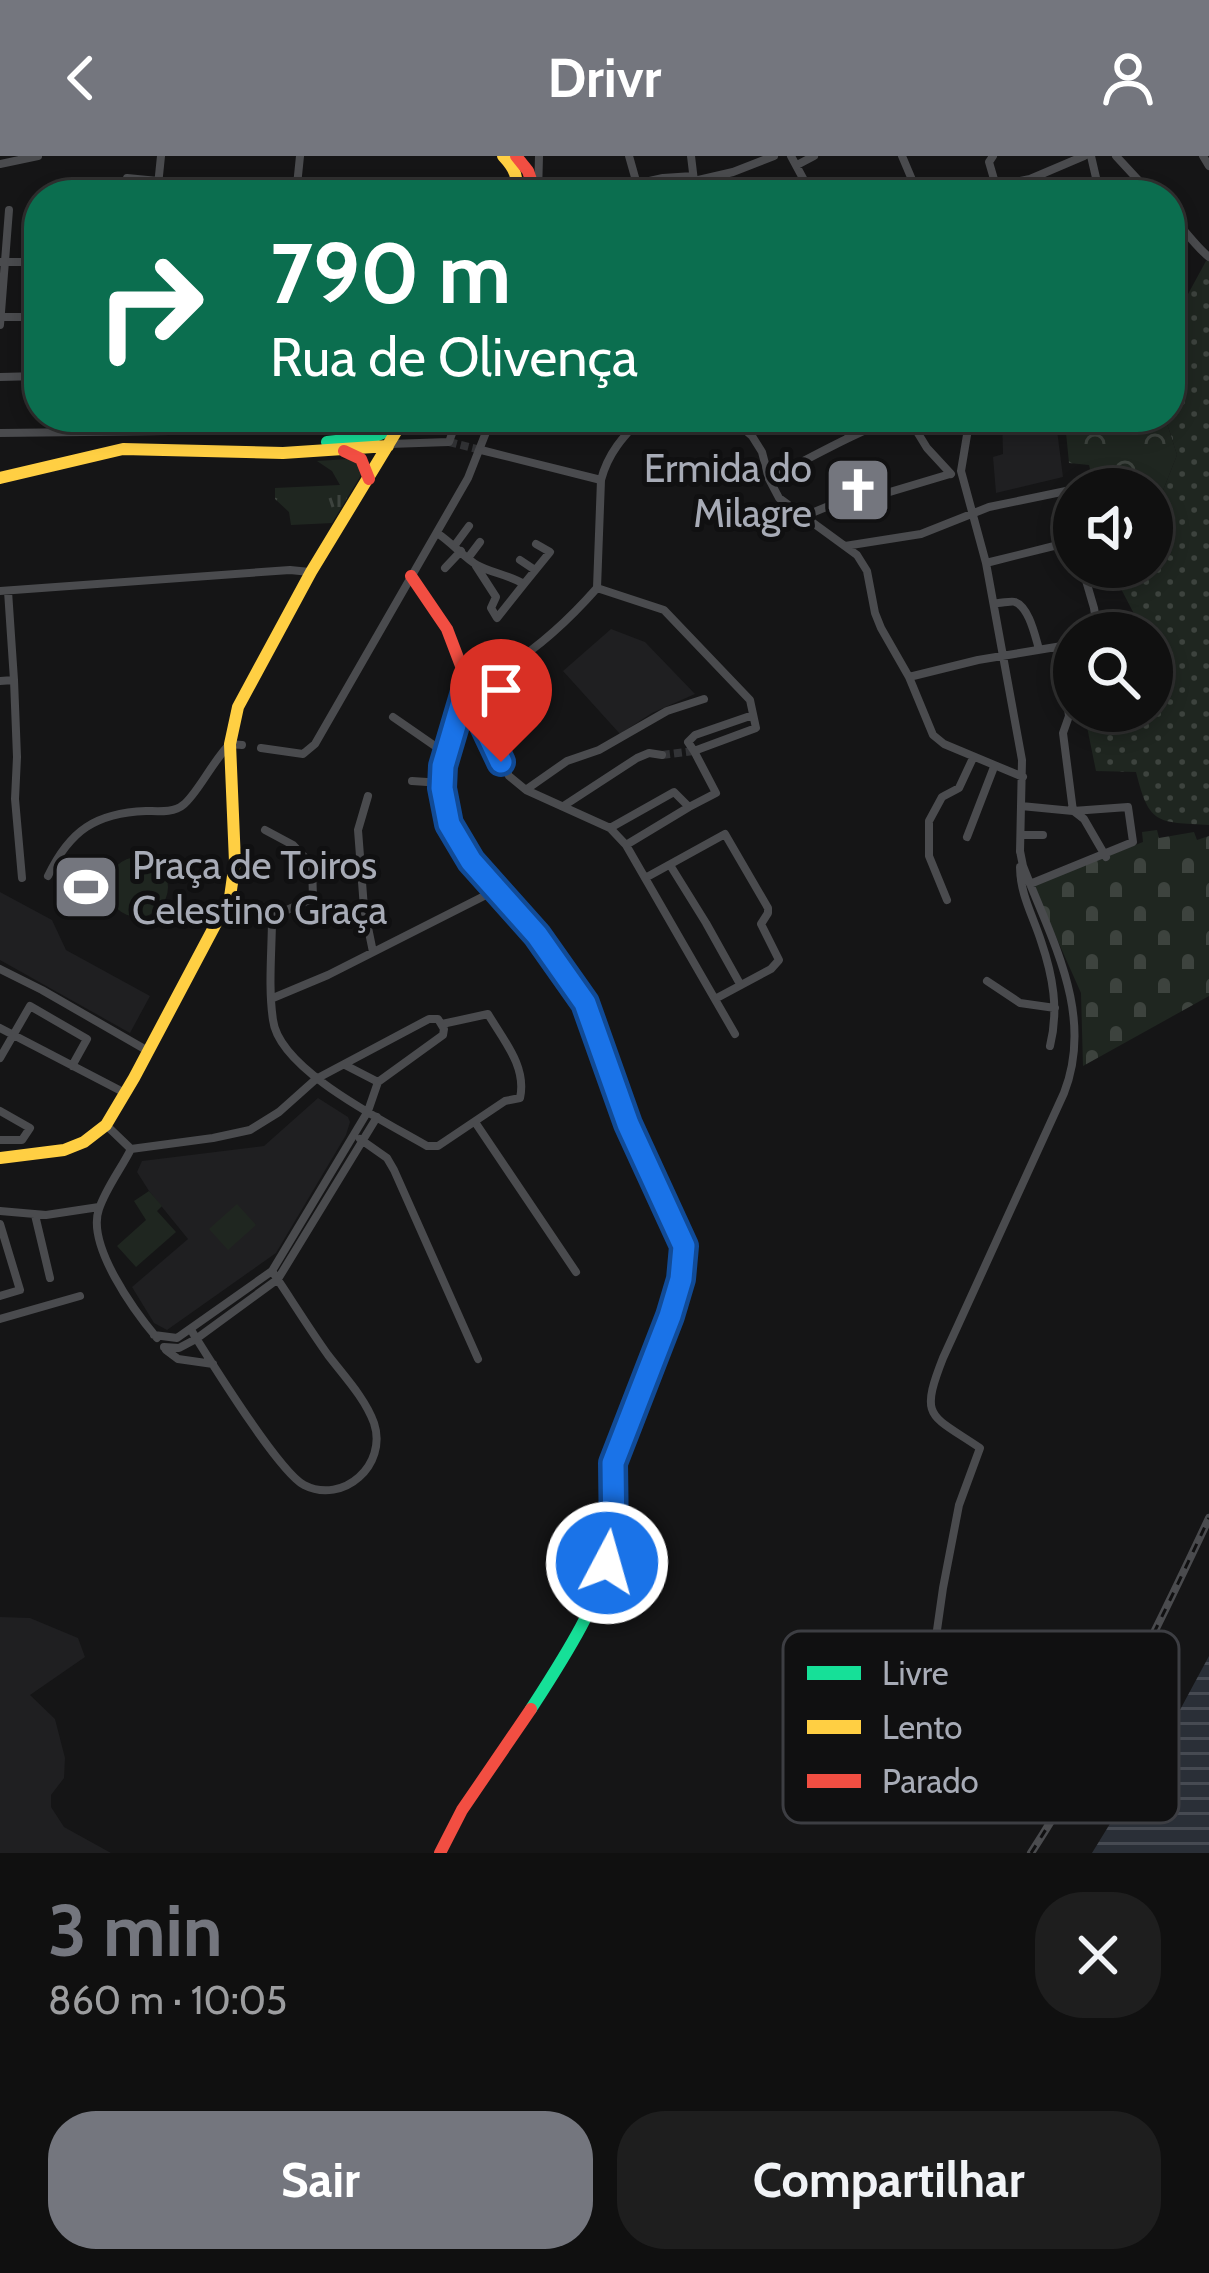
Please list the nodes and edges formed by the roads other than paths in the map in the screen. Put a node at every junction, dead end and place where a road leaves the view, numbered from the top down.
1 (38, 156) edge
2 (503, 156) edge
3 (691, 156) edge
4 (774, 156) edge
5 (814, 156) edge
6 (1087, 156) edge
7 (1116, 156) edge
8 (1203, 156) edge
9 (794, 160) edge
10 (0, 164) edge
11 (1209, 166) edge
12 (127, 178) dead end
13 (693, 178) junction
14 (1030, 179) joint
15 (148, 180) edge
16 (518, 180) edge
17 (654, 180) edge
18 (1026, 180) edge
19 (1138, 180) edge
20 (9, 210) dead end
21 (1185, 233) edge
22 (1209, 257) edge
23 (3, 262) edge
24 (0, 320) edge
25 (65, 432) edge
26 (380, 432) edge
27 (396, 432) edge
28 (418, 432) edge
29 (453, 432) tunnel mouth
30 (487, 432) edge
31 (628, 432) edge
32 (747, 432) edge
33 (847, 432) edge
34 (859, 432) edge
35 (917, 432) edge
36 (967, 432) edge
37 (0, 433) edge
38 (849, 436) junction
39 (412, 443) junction
40 (389, 445) junction
41 (254, 450) junction
42 (341, 450) junction
43 (481, 450) junction
44 (950, 474) junction
45 (0, 478) edge
46 (369, 479) junction
47 (769, 479) junction
48 (602, 480) junction
49 (962, 481) junction
50 (1053, 494) edge
51 (974, 515) junction
52 (802, 517) junction
53 (469, 526) dead end
54 (437, 533) junction
55 (480, 542) dead end
56 (536, 544) dead end
57 (843, 546) junction
58 (1053, 546) edge
59 (465, 554) junction
60 (520, 560) dead end
61 (986, 563) junction
62 (445, 568) dead end
63 (535, 570) junction
64 (311, 572) junction
65 (411, 576) junction
66 (524, 584) junction
67 (597, 588) junction
68 (4, 591) edge
69 (994, 604) junction
70 (1053, 648) edge
71 (1039, 649) junction
72 (1004, 655) junction
73 (909, 677) junction
74 (14, 680) junction
75 (0, 681) edge
76 (466, 688) junction
77 (704, 699) dead end
78 (753, 715) junction
79 (393, 717) dead end
80 (1063, 732) edge
81 (236, 745) junction
82 (261, 748) dead end
83 (694, 752) junction
84 (446, 753) junction
85 (662, 755) tunnel mouth
86 (17, 757) junction
87 (0, 758) edge
88 (974, 758) junction
89 (994, 767) junction
90 (1023, 777) junction
91 (412, 781) dead end
92 (442, 783) junction
93 (526, 790) junction
94 (368, 796) dead end
95 (563, 806) junction
96 (1021, 806) junction
97 (689, 807) junction
98 (1073, 811) junction
99 (626, 819) junction
100 (610, 827) junction
101 (265, 830) dead end
102 (1021, 835) junction
103 (1043, 835) dead end
104 (638, 837) junction
105 (967, 837) dead end
106 (626, 845) junction
107 (1020, 850) junction
108 (1105, 855) junction
109 (670, 866) junction
110 (48, 876) dead end
111 (646, 877) junction
112 (22, 878) dead end
113 (1030, 884) junction
114 (496, 890) junction
115 (230, 897) junction
116 (947, 900) dead end
117 (272, 917) junction
118 (373, 952) junction
119 (0, 969) edge
120 (987, 981) dead end
121 (740, 985) junction
122 (273, 998) junction
123 (715, 999) junction
124 (1055, 1008) junction
125 (442, 1024) junction
126 (0, 1028) edge
127 (735, 1034) dead end
128 (13, 1035) junction
129 (1050, 1046) dead end
130 (148, 1051) junction
131 (0, 1058) edge
132 (345, 1065) junction
133 (72, 1066) junction
134 (316, 1079) junction
135 (377, 1082) junction
136 (126, 1094) junction
137 (0, 1111) edge
138 (373, 1114) junction
139 (475, 1122) junction
140 (106, 1125) junction
141 (358, 1138) junction
142 (0, 1140) edge
143 (131, 1149) junction
144 (0, 1158) edge
145 (99, 1207) junction
146 (0, 1211) edge
147 (35, 1215) junction
148 (0, 1224) edge
149 (576, 1271) dead end
150 (275, 1275) junction
151 (50, 1278) dead end
152 (0, 1296) edge
153 (80, 1296) dead end
154 (0, 1319) edge
155 (194, 1334) junction
156 (154, 1335) junction
157 (164, 1347) junction
158 (478, 1359) dead end
159 (213, 1364) junction
160 (937, 1631) edge
161 (440, 1853) edge

1 - 10 street
2 - 16 main road
3 - 13 street
4 - 13 street
5 - 9 street
6 - 14 street
7 - 19 street
8 - 11 street
12 - 15 street
13 - 17 street
14 - 18 street
20 - 23 street
21 - 22 street
23 - 24 street
25 - 37 street
26 - 41 main road
27 - 40 main road
28 - 39 street
29 - 39 street
30 - 43 street
31 - 48 street
32 - 47 street
33 - 38 street
34 - 38 street
35 - 44 street
36 - 49 street
38 - 47 street
39 - 40 street
40 - 42 main road
40 - 46 main road
41 - 42 main road
41 - 45 main road
42 - 46 main road
43 - 48 street
43 - 54 street
44 - 49 street
44 - 52 street
46 - 64 main road
47 - 52 street
48 - 67 street
49 - 51 street
50 - 51 street
51 - 57 street
51 - 61 street
52 - 57 street
53 - 59 street
54 - 59 street
54 - 65 street
55 - 59 street
56 - 63 street
57 - 73 street
58 - 61 street
59 - 62 street
59 - 66 street
59 - 66 street
60 - 63 street
61 - 69 street
63 - 66 street
64 - 68 street
64 - 81 main road
65 - 76 main road
65 - 82 street
67 - 76 street
67 - 78 street
68 - 74 street
69 - 71 street
69 - 72 street
70 - 71 street
71 - 72 street
72 - 73 street
72 - 90 street
73 - 88 street
74 - 75 street
74 - 86 street
76 - 84 main road
76 - 93 street
77 - 93 street
78 - 83 street
78 - 83 street
79 - 84 street
80 - 98 street
81 - 110 street
81 - 115 main road
83 - 97 street
84 - 92 main road
85 - 95 street
86 - 87 street
86 - 112 street
88 - 89 street
88 - 116 street
89 - 90 street
89 - 105 street
90 - 96 street
91 - 92 street
92 - 114 main road
93 - 95 street
94 - 118 street
95 - 100 street
96 - 98 street
96 - 102 street
97 - 99 street
97 - 104 street
98 - 108 street
98 - 108 street
99 - 100 street
99 - 104 street
100 - 106 street
101 - 117 street
102 - 103 street
102 - 107 street
104 - 106 street
106 - 111 street
107 - 113 street
107 - 124 street
108 - 113 street
109 - 111 street
109 - 121 street
109 - 121 street
111 - 123 street
113 - 160 street
114 - 118 street
114 - 161 main road
115 - 117 street
115 - 130 main road
117 - 122 street
118 - 122 street
119 - 130 street
120 - 124 street
121 - 123 street
122 - 134 street
123 - 127 street
124 - 129 street
125 - 132 street
125 - 135 street
125 - 139 street
126 - 128 street
128 - 131 street
128 - 133 street
128 - 133 street
130 - 136 main road
132 - 134 street
132 - 135 street
133 - 136 street
134 - 138 street
134 - 143 street
135 - 138 street
136 - 140 main road
137 - 142 street
138 - 139 street
138 - 141 street
139 - 149 street
140 - 143 street
140 - 144 main road
141 - 150 street
141 - 158 street
143 - 145 street
145 - 147 street
145 - 156 street
146 - 147 street
147 - 151 street
148 - 152 street
150 - 155 street
150 - 159 street
153 - 154 street
155 - 156 street
155 - 157 street
155 - 159 street
156 - 157 street
157 - 159 street

